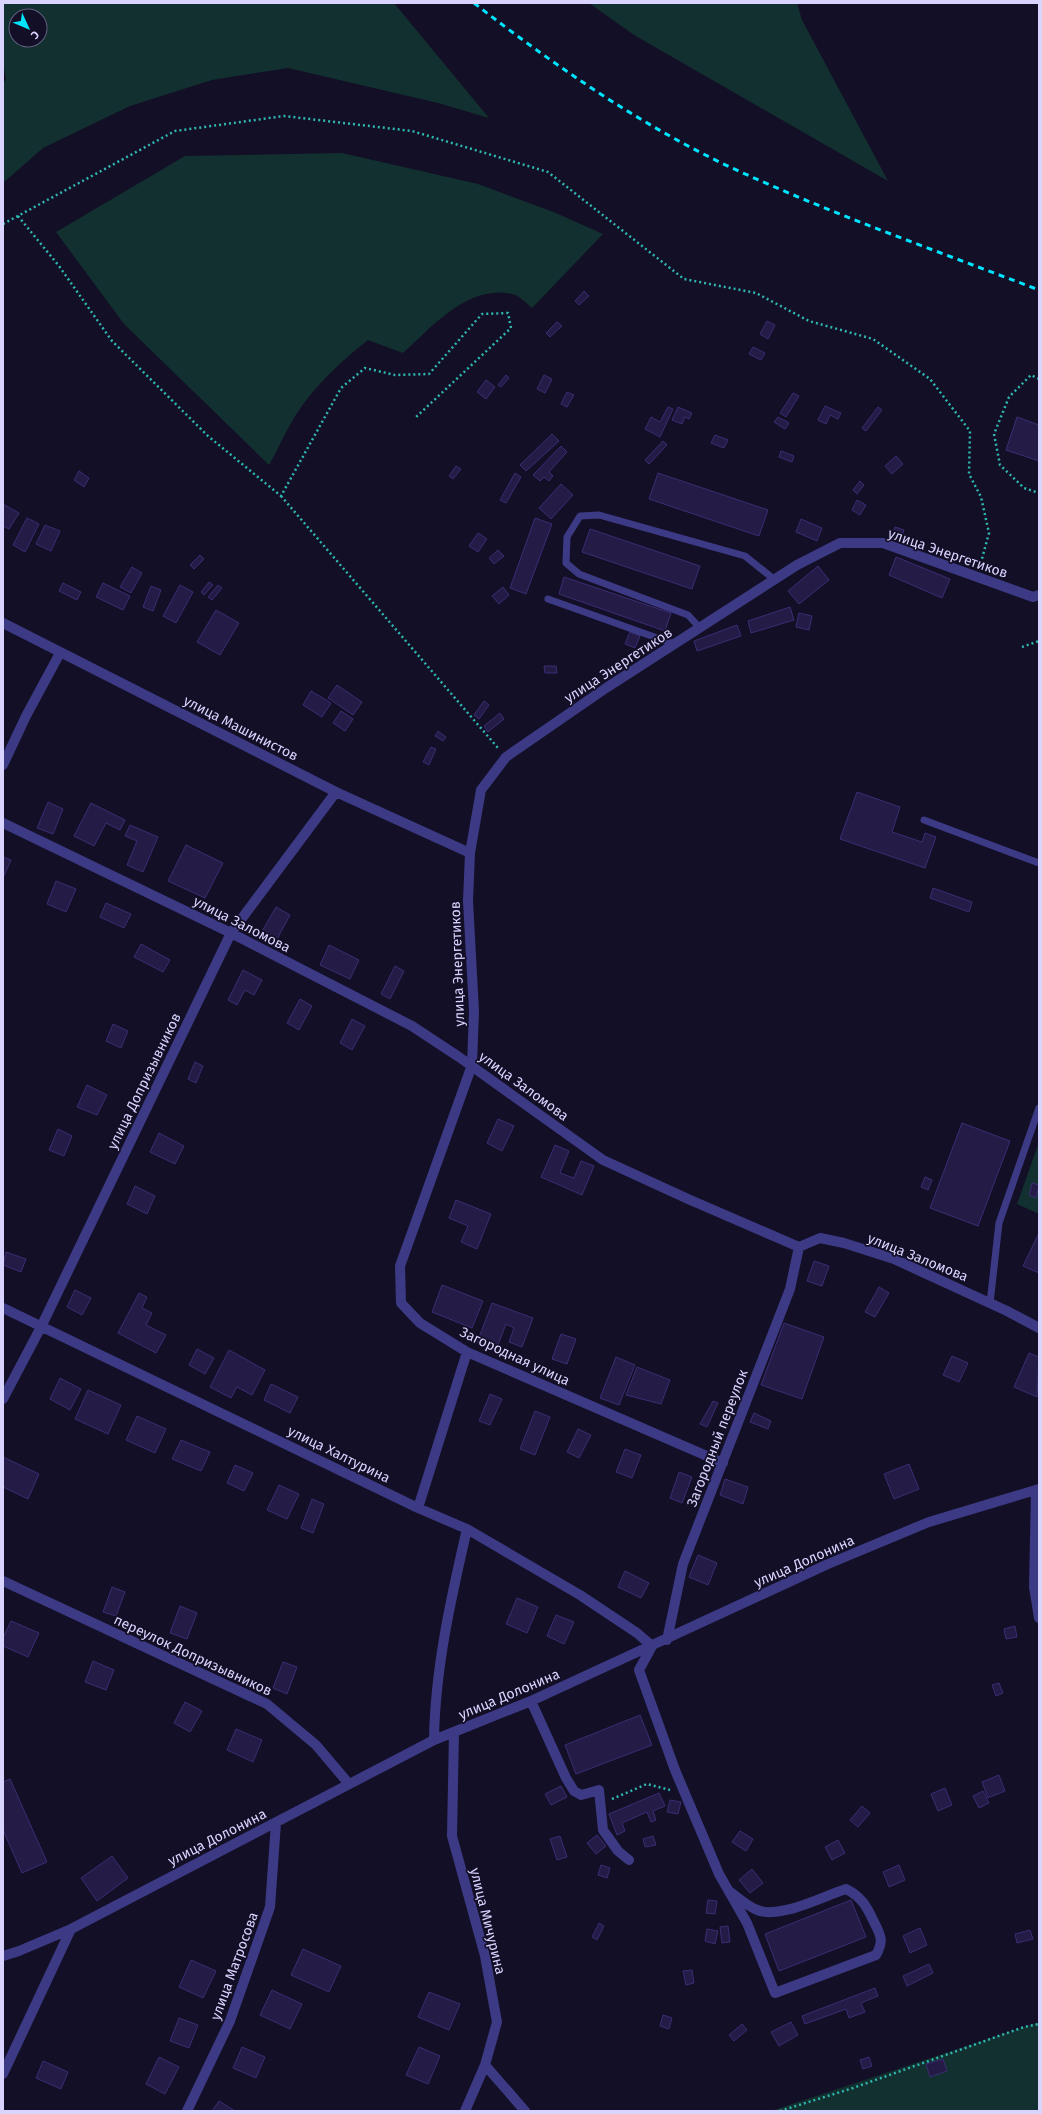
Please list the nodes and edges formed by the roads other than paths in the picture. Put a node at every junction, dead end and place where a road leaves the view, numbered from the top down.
1 (775, 580) junction
2 (1039, 595) edge
3 (548, 600) dead end
4 (3, 623) edge
5 (700, 628) junction
6 (674, 644) junction
7 (60, 653) junction
8 (3, 765) edge
9 (336, 792) junction
10 (924, 820) dead end
11 (3, 823) edge
12 (470, 853) junction
13 (1039, 863) edge
14 (231, 933) junction
15 (472, 1065) junction
16 (1039, 1108) edge
17 (799, 1248) junction
18 (990, 1303) junction
19 (3, 1308) edge
20 (41, 1327) junction
21 (1039, 1328) edge
22 (467, 1352) junction
23 (3, 1399) edge
24 (723, 1463) junction
25 (1037, 1490) edge
26 (418, 1508) junction
27 (467, 1529) junction
28 (3, 1582) edge
29 (1039, 1618) edge
30 (667, 1640) junction
31 (652, 1646) junction
32 (531, 1701) junction
33 (454, 1732) junction
34 (434, 1740) junction
35 (349, 1784) junction
36 (276, 1823) junction
37 (629, 1860) dead end
38 (729, 1892) junction
39 (71, 1929) junction
40 (3, 1956) edge
41 (485, 2065) junction
42 (3, 2074) edge
43 (187, 2111) edge
44 (465, 2111) edge
45 (525, 2111) edge

1 - 2 street, улица Энергетиков
1 - 5 street, улица Энергетиков
1 - 5 lane
3 - 6 lane
4 - 7 street, улица Машинистов
5 - 6 street, улица Энергетиков
6 - 12 street, улица Энергетиков
7 - 8 street
7 - 9 street, улица Машинистов
9 - 12 street, улица Машинистов
9 - 14 street, улица Допризывников
10 - 13 lane
11 - 14 street, улица Заломова
12 - 15 street, улица Энергетиков
14 - 15 street, улица Заломова
14 - 20 street, улица Допризывников
15 - 17 street, улица Заломова
15 - 22 street, Загородная улица
16 - 18 lane
17 - 18 street, улица Заломова
17 - 24 street, Загородный переулок
18 - 21 street, улица Заломова
19 - 20 street, улица Халтурина
20 - 23 street, улица Допризывников
20 - 26 street, улица Халтурина
22 - 24 street, Загородная улица
22 - 26 street
24 - 30 street, Загородный переулок
25 - 29 street
25 - 30 street, улица Долонина
26 - 27 street, улица Халтурина
27 - 31 street, улица Халтурина
27 - 34 street
28 - 35 street, переулок Допризывников
30 - 31 street, улица Долонина
31 - 32 street, улица Долонина
31 - 38 street
32 - 33 street, улица Долонина
32 - 37 street
33 - 34 street, улица Долонина
33 - 41 street, улица Мичурина
34 - 35 street, улица Долонина
35 - 36 street, улица Долонина
36 - 39 street, улица Долонина
36 - 43 street, улица Матросова
38 - 38 street
39 - 40 street, улица Долонина
39 - 42 street
41 - 44 street, улица Мичурина
41 - 45 street

